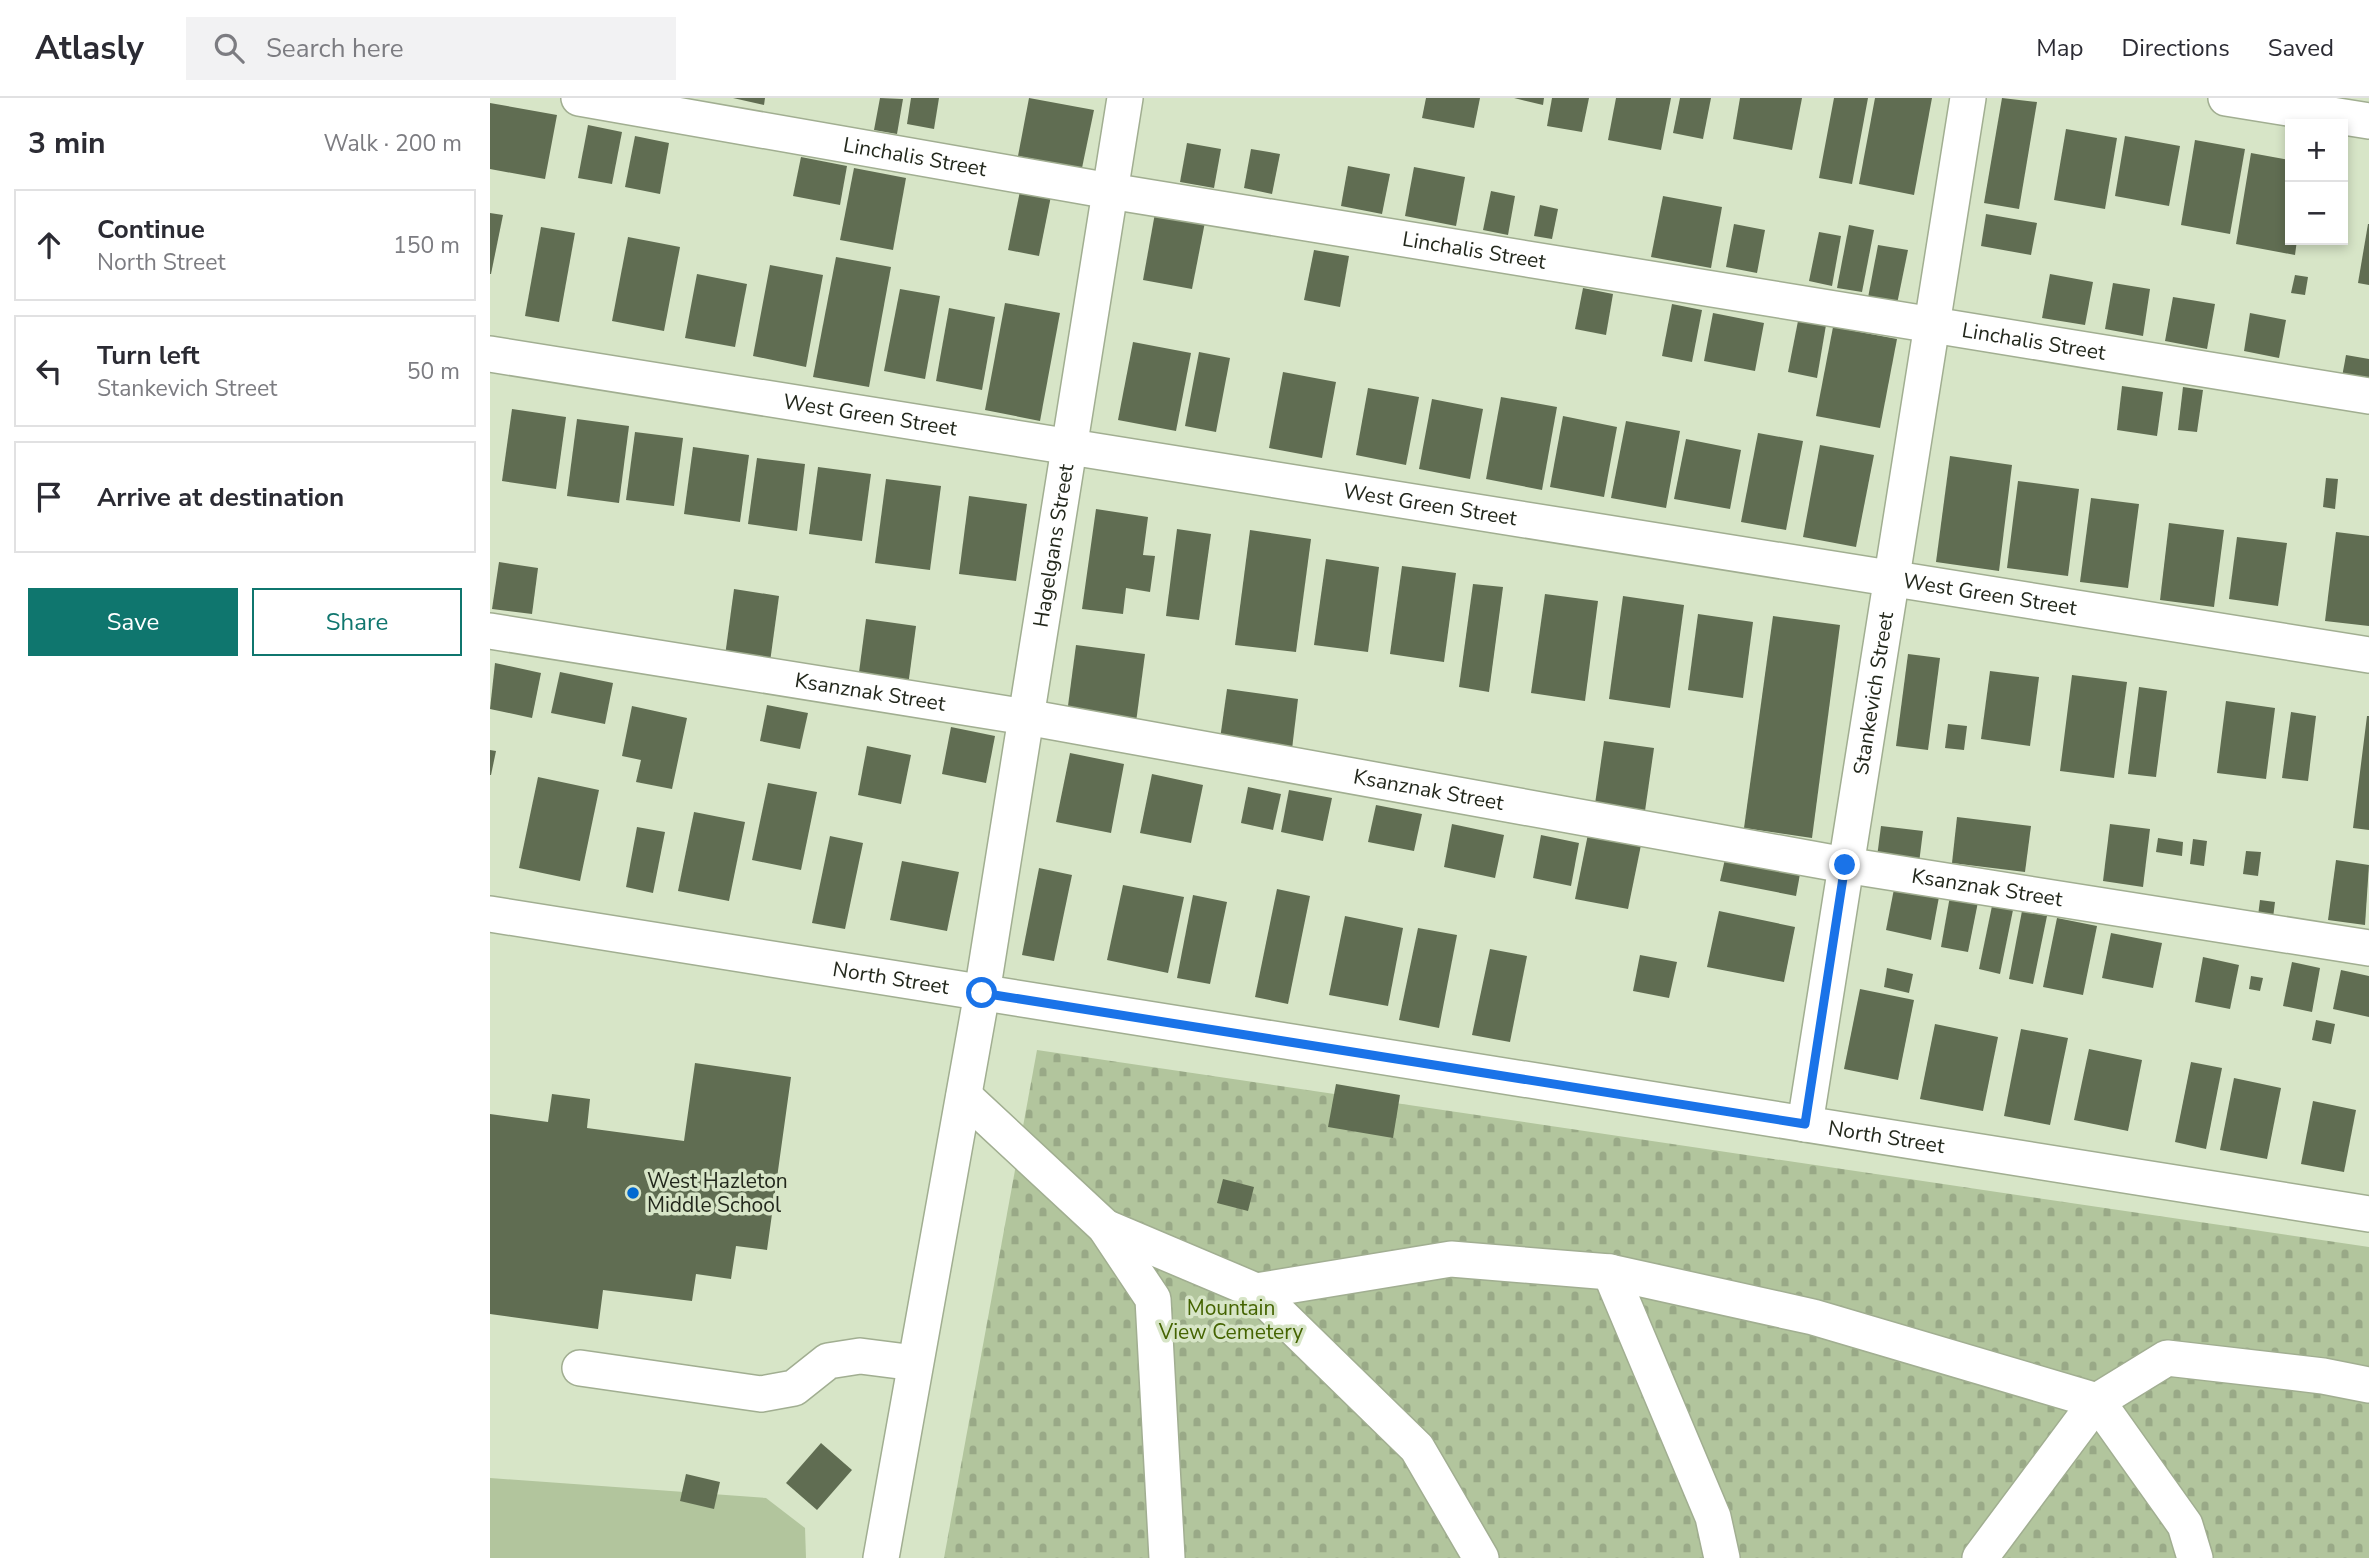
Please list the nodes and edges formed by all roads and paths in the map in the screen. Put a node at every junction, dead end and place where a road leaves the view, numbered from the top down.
1 (579, 98) edge
2 (1125, 98) edge
3 (1969, 98) edge
4 (2225, 98) edge
5 (2369, 121) edge
6 (1110, 191) junction
7 (1933, 324) junction
8 (490, 354) edge
9 (2369, 396) edge
10 (1069, 447) junction
11 (1892, 579) junction
12 (490, 631) edge
13 (2369, 654) edge
14 (1026, 717) junction
15 (1845, 865) junction
16 (490, 914) edge
17 (2369, 948) edge
18 (982, 993) junction
19 (964, 1096) junction
20 (1805, 1124) junction
21 (2369, 1214) edge
22 (1105, 1227) junction
23 (1610, 1272) junction
24 (1256, 1291) junction
25 (915, 1363) junction
26 (580, 1368) dead end
27 (2369, 1385) edge
28 (2097, 1401) junction
29 (881, 1558) edge
30 (1167, 1558) edge
31 (1481, 1558) edge
32 (1722, 1558) edge
33 (1980, 1558) edge
34 (2195, 1558) edge

1 - 6 street, Linchalis Street
2 - 6 street, Hagelgans Street
3 - 7 street, Stankevich Street
4 - 5 street
6 - 7 street, Linchalis Street
6 - 10 street, Hagelgans Street
7 - 9 street, Linchalis Street
7 - 11 street, Stankevich Street
8 - 10 street, West Green Street
10 - 11 street, West Green Street
10 - 14 street, Hagelgans Street
11 - 13 street, West Green Street
11 - 15 street, Stankevich Street
12 - 14 street, Ksanznak Street
14 - 15 street, Ksanznak Street
14 - 18 street, Hagelgans Street
15 - 17 street, Ksanznak Street
15 - 20 street, Stankevich Street
16 - 18 street, North Street
18 - 19 street, Hagelgans Street
18 - 20 street, North Street
19 - 22 street
19 - 25 street, Hagelgans Street
20 - 21 street, North Street
22 - 24 street
22 - 30 street
23 - 24 street
23 - 28 street
23 - 32 street
24 - 31 street
25 - 26 street
25 - 29 street, Hagelgans Street
27 - 28 street
28 - 33 street
28 - 34 street

